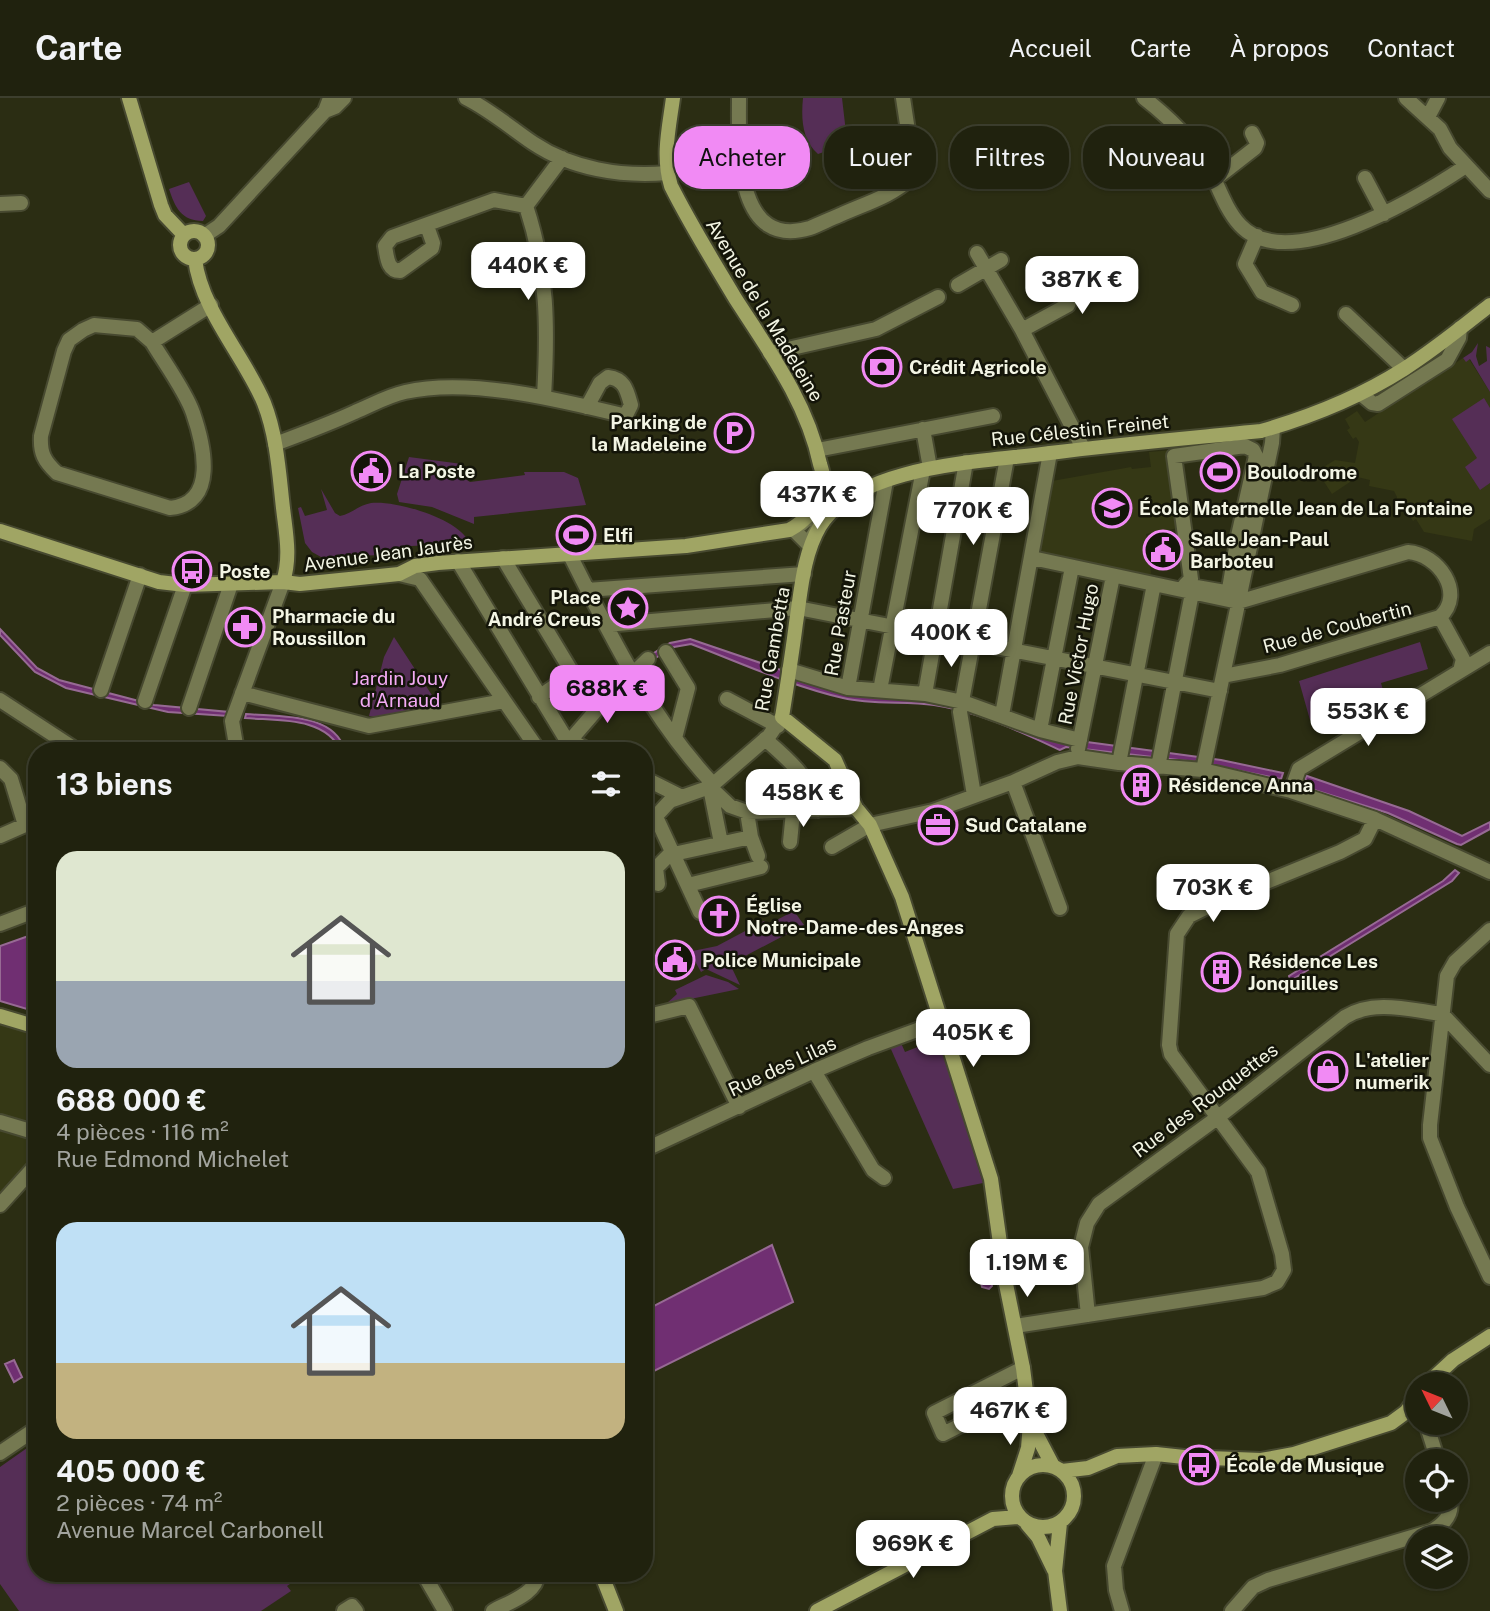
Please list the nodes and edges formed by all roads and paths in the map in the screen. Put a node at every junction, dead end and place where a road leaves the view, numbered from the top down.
1 (129, 98) edge
2 (344, 98) edge
3 (466, 98) edge
4 (673, 98) edge
5 (739, 98) edge
6 (903, 98) edge
7 (1144, 98) edge
8 (1406, 98) edge
9 (1437, 98) edge
10 (327, 104) edge
11 (1428, 117) junction
12 (1175, 126) edge
13 (1252, 133) dead end
14 (562, 158) junction
15 (1466, 166) junction
16 (1229, 168) edge
17 (667, 173) junction
18 (1365, 178) dead end
19 (1218, 189) edge
20 (1490, 191) edge
21 (21, 203) dead end
22 (0, 204) edge
23 (526, 206) junction
24 (1384, 214) junction
25 (427, 226) dead end
26 (184, 235) junction
27 (204, 236) junction
28 (1257, 236) junction
29 (977, 253) dead end
30 (195, 260) junction
31 (1001, 260) dead end
32 (987, 269) junction
33 (1056, 270) dead end
34 (958, 285) dead end
35 (938, 297) dead end
36 (211, 305) junction
37 (1292, 305) dead end
38 (1490, 305) edge
39 (1346, 314) dead end
40 (1460, 328) junction
41 (1022, 330) junction
42 (152, 342) junction
43 (770, 353) junction
44 (1404, 369) junction
45 (1361, 394) junction
46 (544, 397) junction
47 (587, 407) dead end
48 (993, 416) dead end
49 (923, 429) junction
50 (1267, 429) junction
51 (275, 444) junction
52 (1083, 448) junction
53 (817, 450) junction
54 (1050, 453) junction
55 (1174, 456) joint
56 (1007, 458) junction
57 (965, 462) junction
58 (926, 469) junction
59 (886, 481) junction
60 (825, 484) junction
61 (846, 499) junction
62 (792, 529) junction
63 (0, 531) edge
64 (818, 531) joint
65 (809, 549) junction
66 (569, 553) junction
67 (503, 558) junction
68 (1032, 558) junction
69 (458, 561) junction
70 (1072, 567) junction
71 (399, 574) junction
72 (804, 574) junction
73 (140, 575) junction
74 (1113, 576) junction
75 (283, 582) junction
76 (231, 584) junction
77 (1154, 584) junction
78 (185, 585) junction
79 (587, 590) junction
80 (1192, 593) junction
81 (1238, 602) junction
82 (799, 608) junction
83 (1440, 617) junction
84 (860, 620) junction
85 (606, 625) junction
86 (892, 627) junction
87 (935, 635) junction
88 (973, 643) junction
89 (1014, 651) junction
90 (666, 652) dead end
91 (1490, 653) edge
92 (1054, 658) junction
93 (648, 659) dead end
94 (1096, 667) junction
95 (789, 670) junction
96 (1460, 671) junction
97 (632, 674) junction
98 (1136, 674) junction
99 (1174, 682) junction
100 (1221, 683) junction
101 (848, 688) junction
102 (101, 690) dead end
103 (880, 690) junction
104 (242, 692) junction
105 (925, 694) junction
106 (539, 697) junction
107 (727, 699) dead end
108 (0, 700) edge
109 (145, 701) dead end
110 (504, 701) junction
111 (963, 702) junction
112 (190, 708) dead end
113 (1002, 715) junction
114 (780, 722) junction
115 (1040, 730) junction
116 (675, 738) junction
117 (765, 739) junction
118 (1080, 740) junction
119 (64, 742) edge
120 (236, 742) edge
121 (533, 742) edge
122 (564, 742) edge
123 (569, 742) edge
124 (1078, 757) junction
125 (1119, 763) junction
126 (1158, 767) junction
127 (0, 768) edge
128 (1203, 770) junction
129 (653, 782) edge
130 (1013, 782) junction
131 (711, 785) junction
132 (1291, 791) junction
133 (974, 795) junction
134 (680, 796) junction
135 (856, 808) junction
136 (818, 810) junction
137 (747, 812) junction
138 (793, 812) junction
139 (659, 813) junction
140 (28, 818) edge
141 (653, 819) edge
142 (1375, 819) junction
143 (870, 825) junction
144 (28, 826) edge
145 (0, 836) edge
146 (751, 837) junction
147 (790, 842) dead end
148 (721, 843) junction
149 (832, 847) dead end
150 (674, 854) junction
151 (1490, 872) edge
152 (658, 884) dead end
153 (688, 885) junction
154 (1060, 908) dead end
155 (701, 912) dead end
156 (28, 913) edge
157 (0, 924) edge
158 (1490, 930) edge
159 (1442, 1014) junction
160 (653, 1015) edge
161 (0, 1016) edge
162 (939, 1022) junction
163 (28, 1024) edge
164 (1490, 1065) edge
165 (814, 1071) junction
166 (738, 1107) junction
167 (1217, 1118) junction
168 (0, 1122) edge
169 (28, 1130) edge
170 (653, 1146) edge
171 (28, 1174) edge
172 (884, 1178) dead end
173 (0, 1205) edge
174 (1488, 1267) edge
175 (1088, 1315) junction
176 (1015, 1326) junction
177 (1490, 1336) edge
178 (1023, 1368) junction
179 (1441, 1372) edge
180 (1026, 1392) junction
181 (1405, 1413) edge
182 (1030, 1423) junction
183 (28, 1433) edge
184 (0, 1453) edge
185 (1156, 1454) junction
186 (1100, 1465) junction
187 (1057, 1468) junction
188 (1019, 1476) junction
189 (1012, 1497) junction
190 (1075, 1499) junction
191 (1450, 1512) edge
192 (993, 1519) junction
193 (1022, 1520) junction
194 (1060, 1523) junction
195 (1055, 1571) junction
196 (428, 1582) edge
197 (537, 1582) edge
198 (605, 1582) edge
199 (344, 1611) edge
200 (356, 1611) edge
201 (445, 1611) edge
202 (493, 1611) edge
203 (616, 1611) edge
204 (817, 1611) edge
205 (1059, 1611) edge
206 (1122, 1611) edge
207 (1232, 1611) edge

1 - 26 street
2 - 10 street
3 - 14 street
4 - 17 street, Avenue de la Madeleine
5 - 6 street
7 - 12 street
8 - 11 street
9 - 11 street
10 - 27 street
11 - 15 street
13 - 16 street
14 - 17 street
14 - 23 street
15 - 20 street
15 - 24 street
17 - 43 street, Avenue de la Madeleine
18 - 24 street
19 - 28 street
21 - 22 street
23 - 25 street
23 - 46 street
24 - 28 street
26 - 27 street
26 - 30 street
27 - 30 street
28 - 37 street
29 - 32 street
30 - 36 street
31 - 32 street
32 - 34 street
32 - 41 street
33 - 41 street
35 - 43 street
36 - 42 street
36 - 51 street
38 - 40 street, Rue Célestin Freinet
39 - 44 street
40 - 44 street, Rue Célestin Freinet
40 - 45 street, Rue Célestin Freinet
41 - 52 street
42 - 42 street
43 - 53 street, Avenue de la Madeleine
44 - 45 street, Rue Célestin Freinet
45 - 50 street, Rue Célestin Freinet
46 - 47 street
46 - 51 street
48 - 49 street
49 - 53 street
49 - 58 street
50 - 52 street, Rue Célestin Freinet
50 - 81 street
51 - 75 street
52 - 54 street, Rue Célestin Freinet
53 - 60 street, Avenue de la Madeleine
54 - 56 street, Rue Célestin Freinet
54 - 68 street
55 - 55 street
56 - 57 street, Rue Célestin Freinet
56 - 88 street
57 - 58 street, Rue Célestin Freinet
57 - 87 street
58 - 59 street, Rue Célestin Freinet
58 - 86 street
59 - 61 street, Rue Célestin Freinet
59 - 84 street, Rue Pasteur
60 - 61 street
60 - 62 street
61 - 64 street, Rue Célestin Freinet
62 - 65 street
62 - 66 street, Avenue Jean Jaurès
63 - 73 street, Avenue Jean Jaurès
64 - 65 street, Rue Gambetta
65 - 72 street, Rue Gambetta
66 - 67 street, Avenue Jean Jaurès
66 - 79 street
67 - 69 street, Avenue Jean Jaurès
67 - 106 street
68 - 70 street
68 - 89 street
69 - 71 street, Avenue Jean Jaurès
69 - 106 street
70 - 74 street
70 - 92 street
71 - 75 street, Avenue Jean Jaurès
71 - 110 street
72 - 79 street
72 - 82 street, Rue Gambetta
73 - 78 street, Avenue Jean Jaurès
73 - 102 street
74 - 77 street
74 - 94 street, Rue Victor Hugo
75 - 76 street, Avenue Jean Jaurès
75 - 104 street
76 - 78 street, Avenue Jean Jaurès
76 - 112 street
77 - 80 street
77 - 98 street
78 - 109 street
79 - 85 street
80 - 81 street
80 - 99 street
81 - 83 street, Rue de Coubertin
81 - 100 street
82 - 84 street
82 - 85 street
82 - 95 street, Rue Gambetta
83 - 96 street
83 - 100 street, Rue de Coubertin
84 - 86 street
84 - 101 street, Rue Pasteur
85 - 97 street
86 - 87 street
86 - 103 street
87 - 88 street
87 - 105 street
88 - 89 street
88 - 111 street
89 - 92 street
89 - 113 street
90 - 116 street
91 - 96 street
92 - 94 street
92 - 115 street
93 - 97 street
94 - 98 street
94 - 118 street, Rue Victor Hugo
95 - 101 street
95 - 114 street, Rue Gambetta
96 - 132 street
97 - 116 street
97 - 123 street
98 - 99 street
98 - 125 street
99 - 100 street
99 - 126 street
100 - 128 street
101 - 103 street
103 - 105 street
104 - 110 street
104 - 120 street
105 - 111 street
106 - 122 street
107 - 114 street
108 - 119 street
110 - 121 street
111 - 113 street
111 - 133 street
113 - 115 street
114 - 117 street, Rue Gambetta
114 - 135 street
115 - 118 street
116 - 131 street
117 - 131 street, Rue Gambetta
117 - 136 street
118 - 124 street, Rue Victor Hugo
124 - 125 street
124 - 130 street
125 - 126 street
126 - 128 street
127 - 140 street
128 - 132 street
129 - 134 street
130 - 133 street
130 - 154 street
131 - 134 street
131 - 137 street
131 - 148 street
132 - 142 street
133 - 143 street
134 - 139 street
135 - 136 street
135 - 143 street
136 - 138 street
137 - 138 street
137 - 146 street
138 - 147 street
139 - 141 street
139 - 150 street
142 - 151 street
142 - 167 street
143 - 149 street
143 - 162 street
144 - 145 street
146 - 148 street
146 - 153 street
148 - 150 street
150 - 152 street
150 - 153 street
153 - 155 street
156 - 157 street
158 - 159 street
159 - 164 street
159 - 167 street, Rue des Rouquettes
159 - 174 street
160 - 166 street
161 - 163 street
162 - 165 street, Rue des Lilas
162 - 176 street
165 - 166 street, Rue des Lilas
165 - 172 street
166 - 170 street, Rue des Lilas
167 - 175 street, Rue des Rouquettes
167 - 175 street
168 - 169 street
171 - 173 street
175 - 176 street
176 - 178 street
177 - 179 street
178 - 180 street
178 - 180 street
180 - 182 street
181 - 185 street
182 - 187 street
182 - 188 street
183 - 184 street
185 - 186 street
185 - 206 street
186 - 187 street
186 - 190 street
187 - 188 street
187 - 190 street
188 - 189 street
189 - 192 street
189 - 193 street
190 - 194 street
191 - 207 street
192 - 193 street
192 - 204 street
193 - 194 street
193 - 195 street
194 - 195 street
195 - 205 street
196 - 201 street
197 - 202 street
198 - 203 street
199 - 200 street

